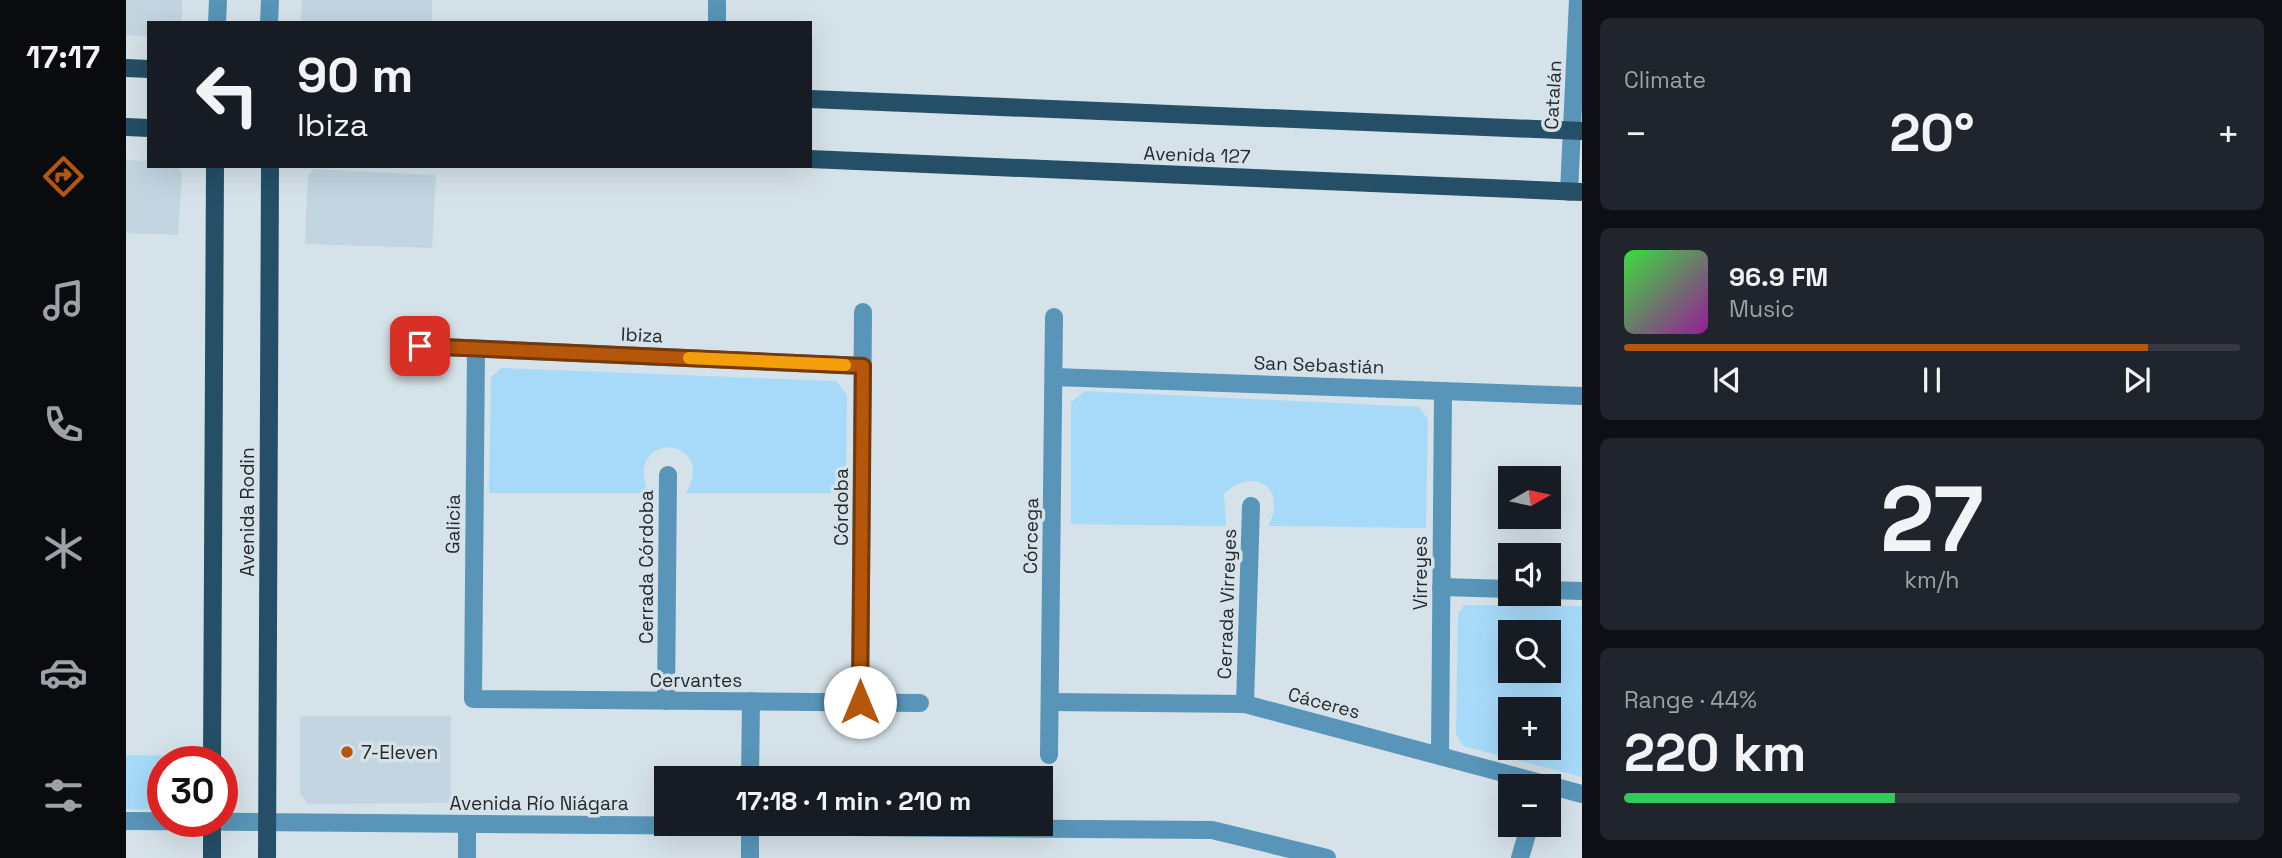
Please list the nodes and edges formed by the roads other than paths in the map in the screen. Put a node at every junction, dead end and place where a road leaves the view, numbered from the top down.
1 (218, 0) edge
2 (270, 0) edge
3 (717, 0) edge
4 (1578, 0) edge
5 (217, 21) edge
6 (269, 21) edge
7 (717, 21) edge
8 (126, 68) edge
9 (147, 69) edge
10 (812, 99) edge
11 (126, 127) edge
12 (147, 128) edge
13 (1577, 131) edge
14 (812, 159) edge
15 (215, 168) edge
16 (270, 168) edge
17 (1575, 192) edge
18 (863, 312) dead end
19 (1054, 317) dead end
20 (420, 346) dead end
21 (476, 349) junction
22 (863, 366) junction
23 (1054, 377) junction
24 (1443, 391) junction
25 (1582, 396) edge
26 (668, 475) dead end
27 (1251, 506) dead end
28 (1441, 587) junction
29 (1498, 589) edge
30 (1561, 590) edge
31 (1582, 591) edge
32 (472, 699) joint
33 (666, 701) junction
34 (751, 701) junction
35 (860, 702) junction
36 (1049, 702) junction
37 (920, 703) dead end
38 (1245, 704) junction
39 (212, 746) edge
40 (1049, 755) dead end
41 (1440, 756) junction
42 (750, 766) edge
43 (1505, 774) edge
44 (1561, 789) edge
45 (1582, 794) edge
46 (126, 821) edge
47 (147, 821) edge
48 (238, 821) edge
49 (267, 822) junction
50 (467, 824) junction
51 (654, 825) edge
52 (1053, 828) edge
53 (750, 836) edge
54 (212, 837) edge
55 (1526, 837) edge
56 (212, 858) edge
57 (267, 858) edge
58 (467, 858) edge
59 (750, 858) edge
60 (1327, 858) edge
61 (1520, 858) edge

1 - 5 street
2 - 6 street
3 - 7 street
4 - 13 street, Catalán
8 - 9 main road
10 - 13 main road, Avenida 127
11 - 12 main road
13 - 17 street, Catalán
14 - 17 main road, Avenida 127
15 - 39 main road, Avenida Rodin
16 - 49 main road, Avenida Rodin
18 - 22 street, Córdoba
19 - 23 street, Córcega
20 - 21 street, Ibiza
21 - 22 street, Ibiza
21 - 32 street, Galicia
22 - 35 street, Córdoba
23 - 24 street, San Sebastián
23 - 36 street, Córcega
24 - 25 street, San Sebastián
24 - 28 street, Virreyes
26 - 33 street, Cerrada Córdoba
27 - 38 street, Cerrada Virreyes
28 - 29 street
28 - 41 street, Virreyes
30 - 31 street
32 - 33 street, Cervantes
33 - 34 street, Cervantes
34 - 35 street, Cervantes
34 - 42 street
35 - 37 street, Cervantes
36 - 38 street, Cáceres
36 - 40 street, Córcega
38 - 41 street, Cáceres
41 - 43 street, Cáceres
44 - 45 street, Cáceres
46 - 47 street, Avenida Río Niágara
48 - 49 street, Avenida Río Niágara
49 - 50 street, Avenida Río Niágara
49 - 57 main road, Avenida Rodin
50 - 51 street, Avenida Río Niágara
50 - 58 street
52 - 60 street, Avenida Río Niágara
53 - 59 street
54 - 56 main road
55 - 61 street

